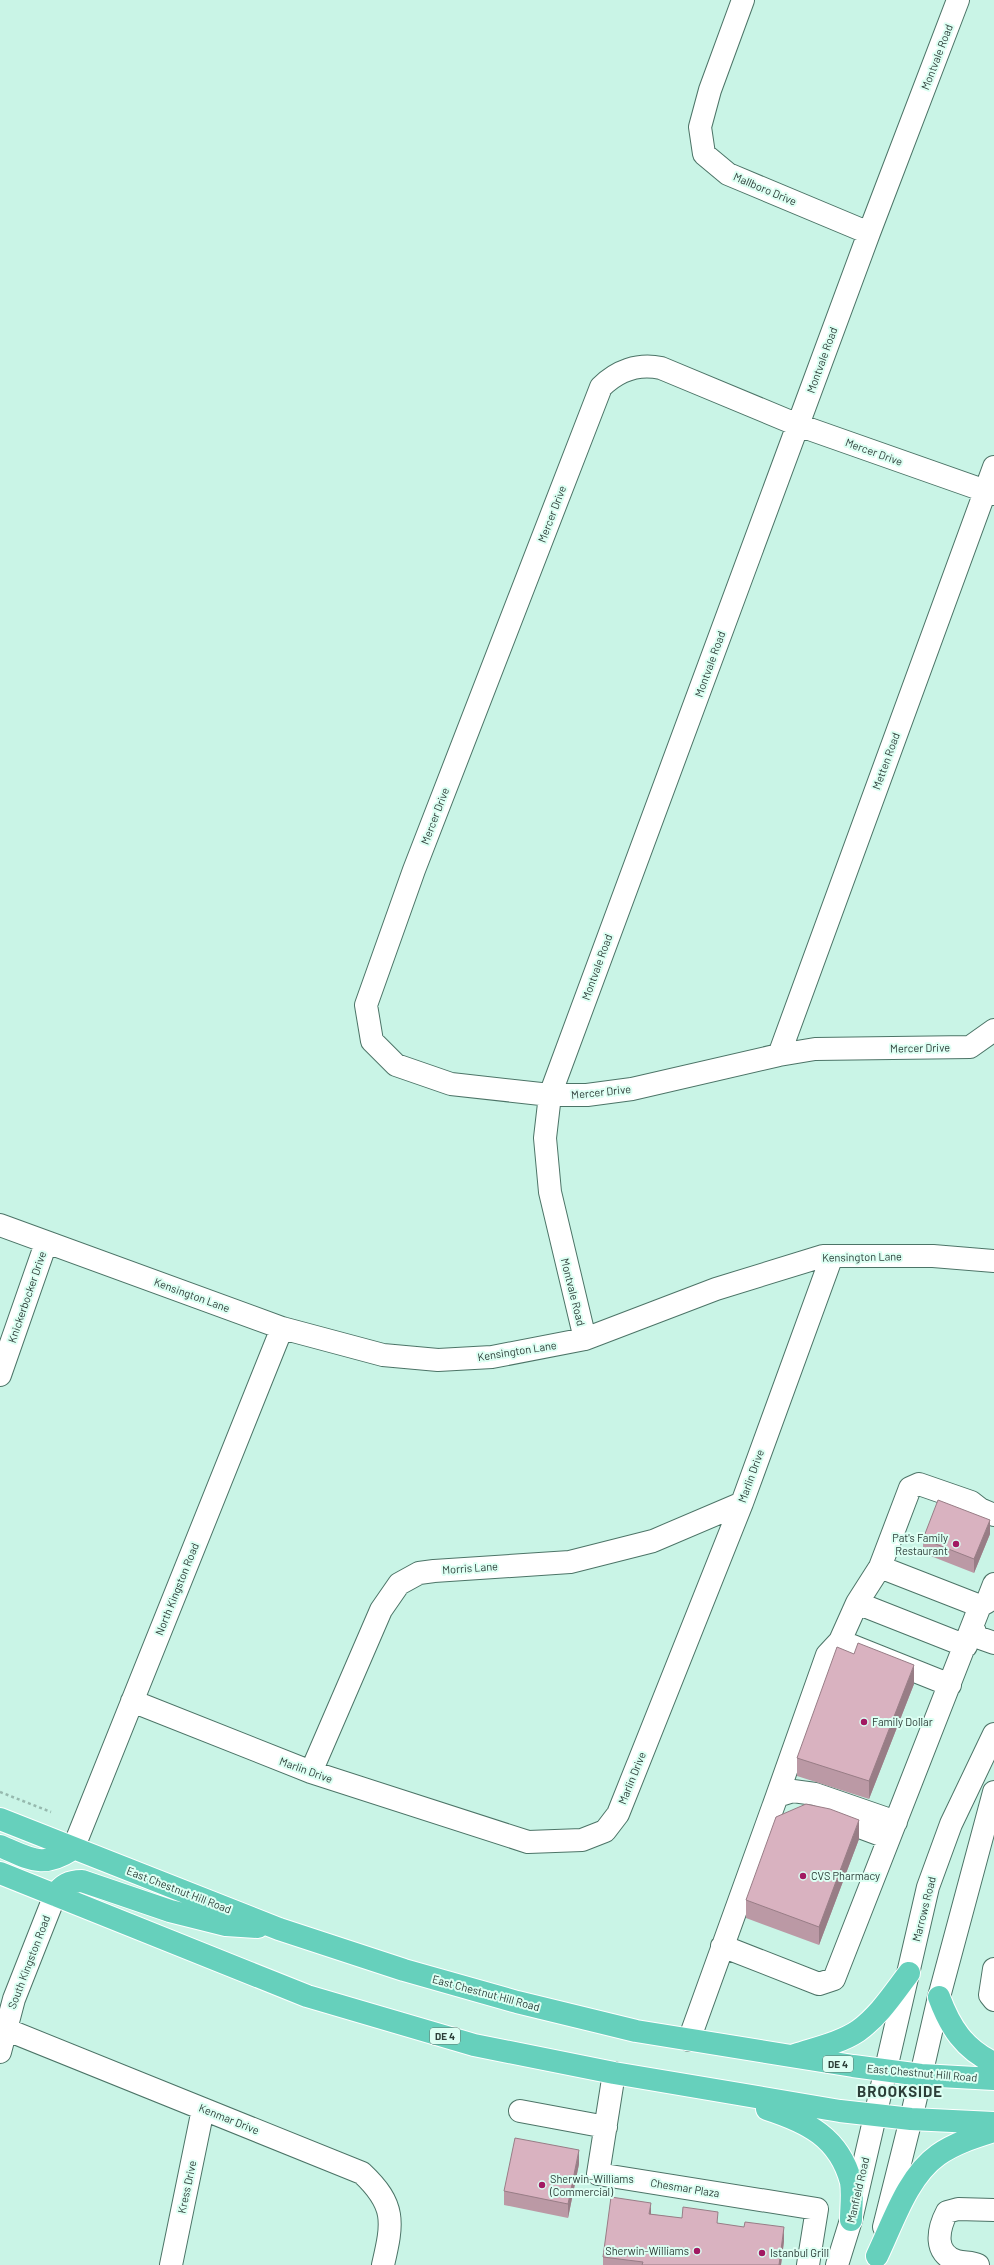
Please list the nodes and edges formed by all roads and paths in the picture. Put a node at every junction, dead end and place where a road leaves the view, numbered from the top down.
1 (744, 0) edge
2 (958, 0) edge
3 (869, 233) junction
4 (798, 425) junction
5 (994, 468) edge
6 (989, 493) edge
7 (994, 1030) edge
8 (779, 1055) junction
9 (550, 1095) junction
10 (0, 1225) edge
11 (46, 1243) junction
12 (832, 1256) junction
13 (994, 1260) edge
14 (282, 1328) junction
15 (585, 1339) junction
16 (0, 1375) edge
17 (742, 1503) junction
18 (994, 1515) edge
19 (880, 1567) junction
20 (994, 1584) edge
21 (857, 1603) junction
22 (980, 1606) junction
23 (978, 1634) edge
24 (840, 1641) junction
25 (994, 1643) edge
26 (950, 1685) junction
27 (132, 1702) junction
28 (994, 1734) edge
29 (311, 1772) junction
30 (0, 1792) edge
31 (994, 1792) edge
32 (777, 1796) junction
33 (51, 1812) dead end
34 (0, 1819) edge
35 (765, 1828) junction
36 (892, 1830) junction
37 (0, 1846) edge
38 (73, 1849) junction
39 (0, 1873) edge
40 (55, 1895) junction
41 (279, 1929) junction
42 (722, 1946) junction
43 (994, 1969) edge
44 (909, 1974) junction
45 (939, 1997) junction
46 (994, 2000) edge
47 (3, 2028) edge
48 (689, 2040) junction
49 (0, 2052) edge
50 (790, 2056) junction
51 (994, 2063) edge
52 (886, 2070) junction
53 (614, 2073) junction
54 (921, 2075) junction
55 (994, 2079) edge
56 (713, 2090) junction
57 (203, 2109) junction
58 (520, 2111) dead end
59 (875, 2115) junction
60 (911, 2119) junction
61 (994, 2123) edge
62 (606, 2127) junction
63 (994, 2131) edge
64 (994, 2210) edge
65 (851, 2220) junction
66 (876, 2260) edge
67 (978, 2264) edge
68 (171, 2265) edge
69 (384, 2265) edge
70 (808, 2265) edge
71 (837, 2265) edge

1 - 3 street, Mallboro Drive
2 - 3 street, Montvale Road
3 - 4 street, Montvale Road
4 - 6 street, Mercer Drive
4 - 9 street, Montvale Road
4 - 9 street, Mercer Drive
5 - 6 street, Metten Road
6 - 8 street, Metten Road
7 - 8 street, Mercer Drive
8 - 9 street, Mercer Drive
9 - 15 street, Montvale Road
10 - 11 street, Kensington Lane
11 - 14 street, Kensington Lane
11 - 16 street, Knickerbocker Drive
12 - 13 street, Kensington Lane
12 - 15 street, Kensington Lane
12 - 17 street, Marlin Drive
14 - 15 street, Kensington Lane
14 - 27 street, North Kingston Road
17 - 29 street, Morris Lane
17 - 29 street, Marlin Drive
18 - 19 street
19 - 21 street
19 - 22 street
20 - 22 street
21 - 23 street
21 - 24 street
22 - 23 street
23 - 25 street
23 - 26 street
24 - 26 street
24 - 32 street
26 - 36 street
27 - 29 street, Marlin Drive
27 - 38 street, North Kingston Road
28 - 44 street, Marrows Road
30 - 33 path
31 - 45 street
32 - 35 street
32 - 36 street
34 - 38 main road, East Chestnut Hill Road / DE 4
35 - 36 street
35 - 42 street
36 - 42 street
37 - 38 main road
38 - 41 main road, East Chestnut Hill Road / DE 4
39 - 40 main road, DE 4
40 - 41 main road
40 - 47 street, South Kingston Road
40 - 53 main road, DE 4
41 - 48 main road, East Chestnut Hill Road / DE 4
42 - 48 street
43 - 46 street
44 - 50 main road
44 - 52 street, Marrows Road
45 - 51 main road
45 - 54 street
47 - 49 street, South Kingston Road
47 - 57 street, Kenmar Drive
48 - 50 main road, East Chestnut Hill Road / DE 4
50 - 52 main road, East Chestnut Hill Road / DE 4
52 - 54 main road, East Chestnut Hill Road / DE 4
52 - 59 street, Manfield Road
53 - 56 main road, DE 4
53 - 62 street, Chesmar Plaza
54 - 55 main road, East Chestnut Hill Road / DE 4
54 - 60 street
56 - 59 main road, DE 4
56 - 65 main road
57 - 68 street, Kress Drive
57 - 69 street, Kenmar Drive
58 - 62 street
59 - 60 main road, DE 4
59 - 65 street, Manfield Road
60 - 61 main road, DE 4
60 - 66 street
62 - 70 street, Chesmar Plaza
63 - 66 main road
64 - 67 street
65 - 71 street, Manfield Road

